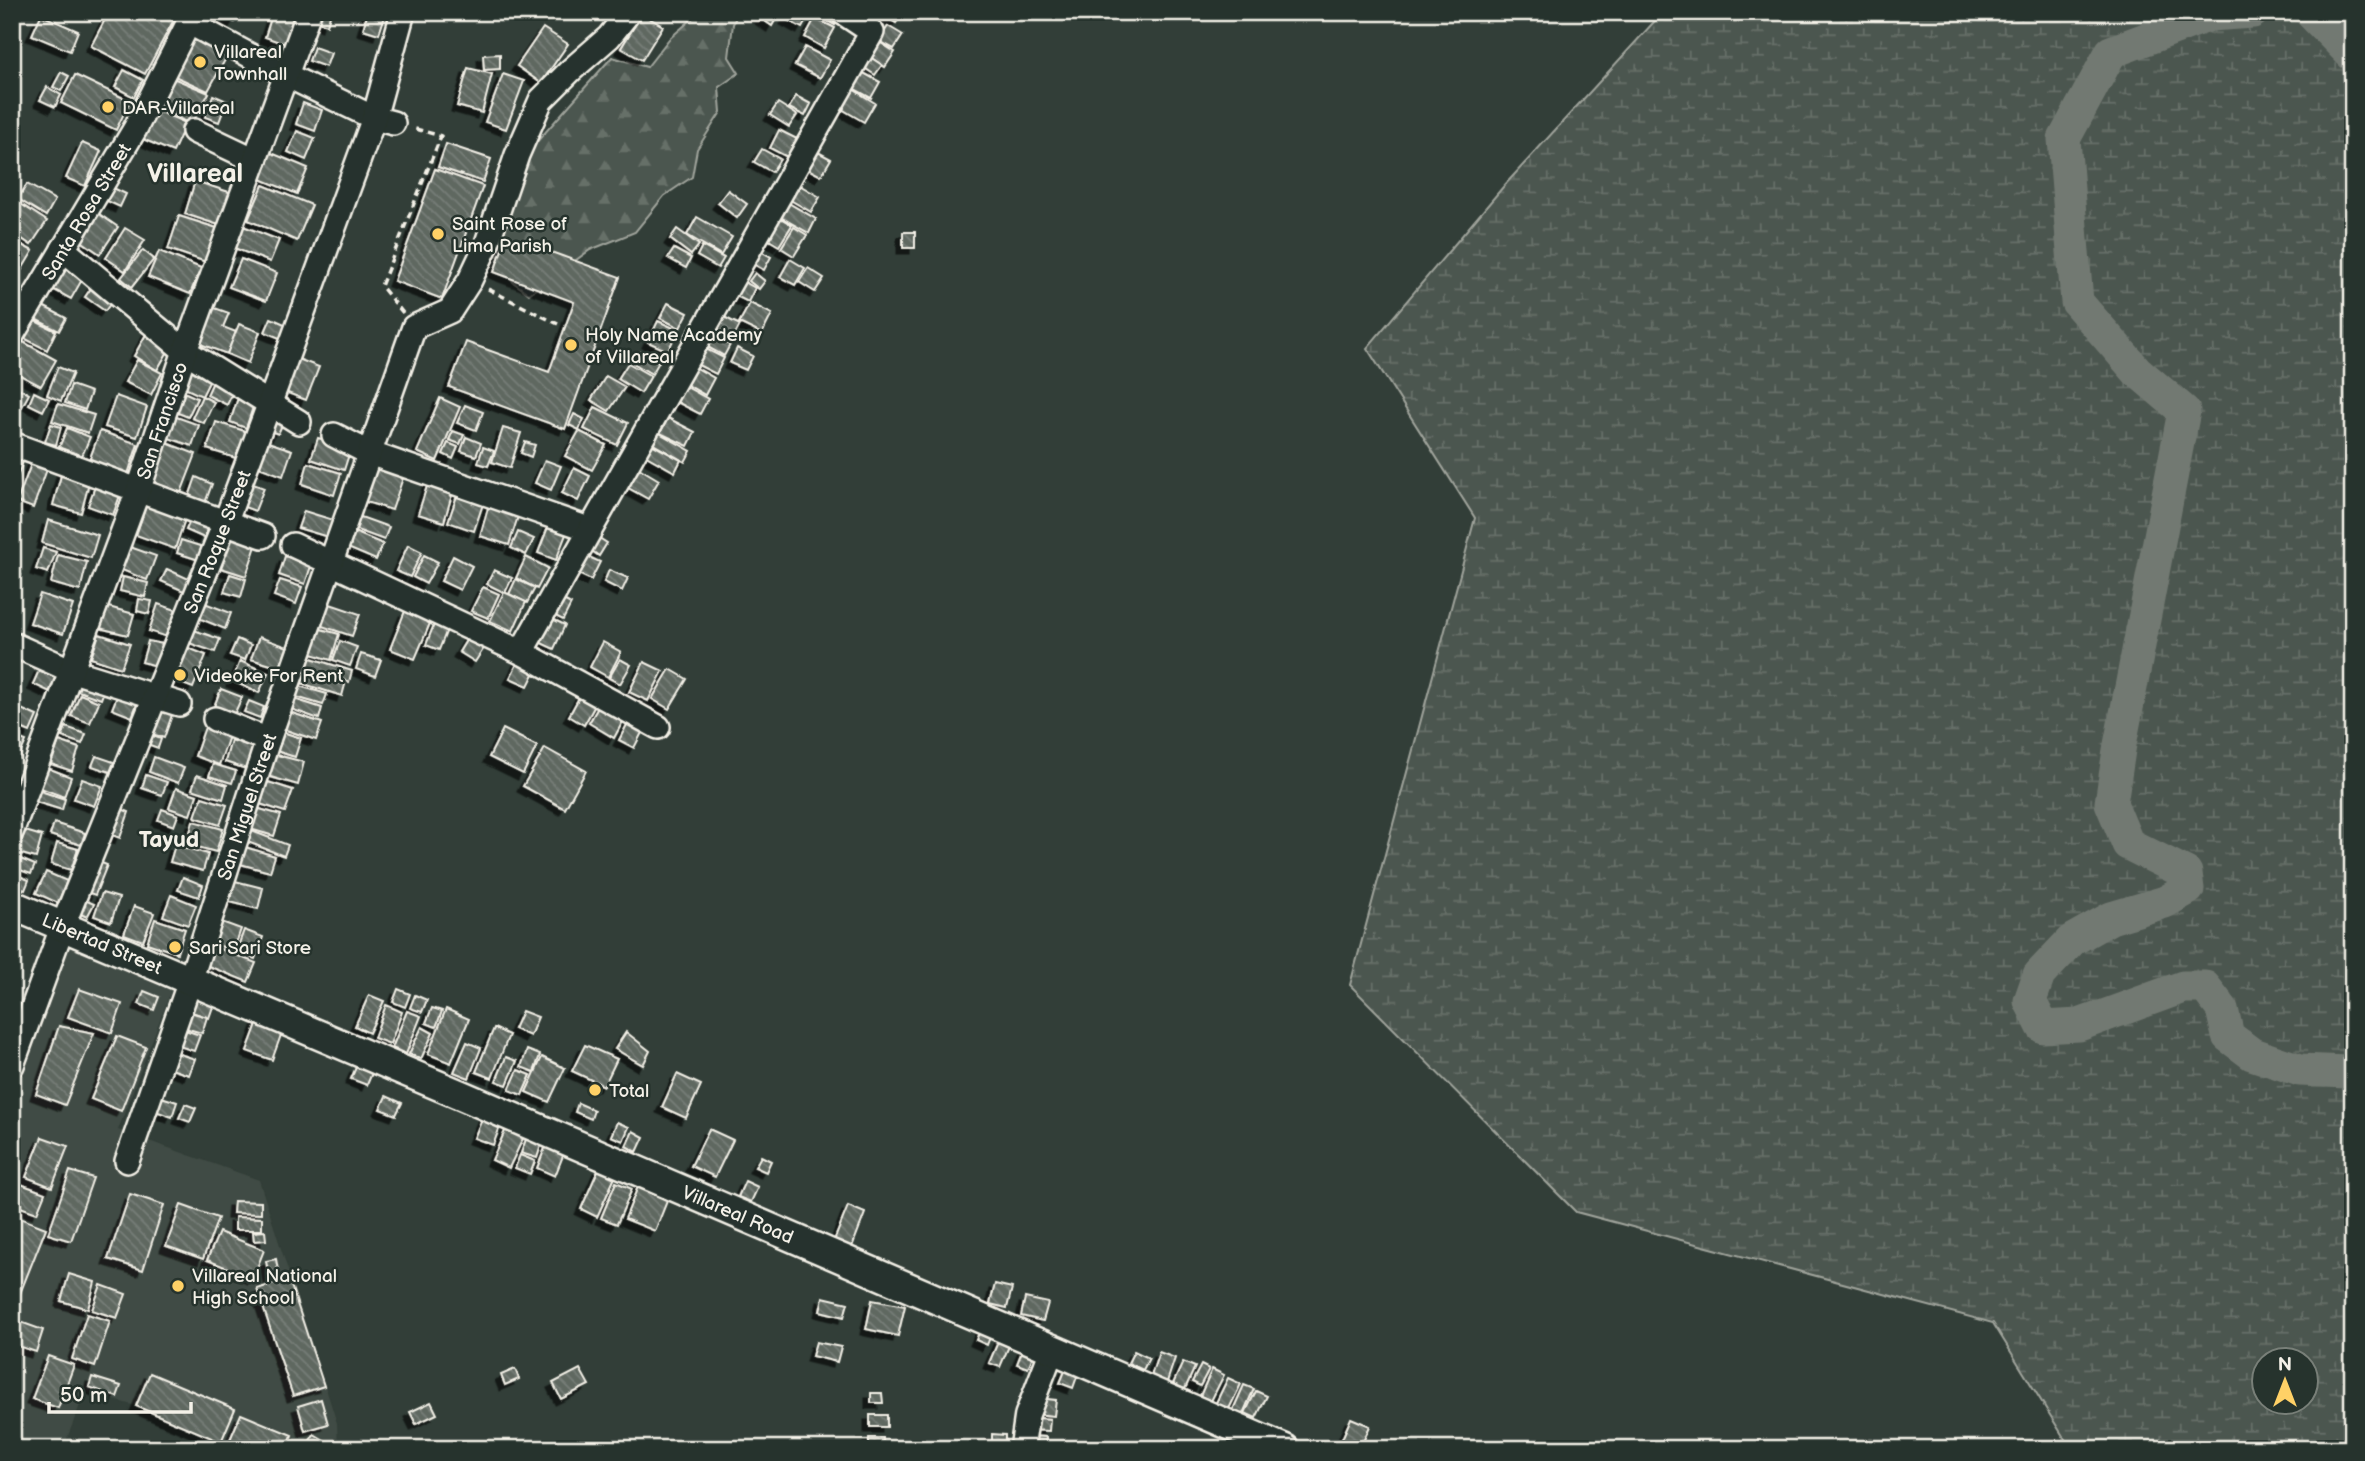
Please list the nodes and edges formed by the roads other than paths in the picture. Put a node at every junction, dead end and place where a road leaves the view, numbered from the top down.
1 (310, 12) edge
2 (403, 12) edge
3 (629, 12) edge
4 (842, 12) edge
5 (191, 17) edge
6 (286, 75) junction
7 (384, 120) junction
8 (194, 131) dead end
9 (254, 160) junction
10 (63, 249) junction
11 (12, 335) edge
12 (185, 351) junction
13 (269, 405) junction
14 (299, 422) dead end
15 (334, 435) dead end
16 (12, 444) edge
17 (369, 453) junction
18 (138, 491) junction
19 (225, 523) junction
20 (589, 530) junction
21 (262, 536) dead end
22 (293, 545) dead end
23 (332, 562) junction
24 (12, 644) edge
25 (521, 652) junction
26 (70, 670) junction
27 (155, 696) junction
28 (179, 704) dead end
29 (215, 719) dead end
30 (658, 727) dead end
31 (268, 740) junction
32 (12, 830) edge
33 (12, 905) edge
34 (63, 925) junction
35 (190, 981) junction
36 (12, 1065) edge
37 (127, 1160) dead end
38 (1052, 1350) junction
39 (1022, 1449) edge
40 (1285, 1449) edge

1 - 6 street, San Francisco
2 - 7 street, San Roque Street
3 - 17 street, San Miguel Street
4 - 20 street
5 - 6 street
5 - 10 street, Santa Rosa Street
6 - 7 street
6 - 9 street, San Francisco
7 - 13 street, San Roque Street
8 - 9 street
9 - 12 street, San Francisco
10 - 11 street, Santa Rosa Street
10 - 12 street
12 - 13 street
12 - 18 street, San Francisco
13 - 14 street
13 - 19 street, San Roque Street
15 - 17 street
16 - 18 street
17 - 20 street
17 - 23 street, San Miguel Street
18 - 19 street
18 - 26 street, San Francisco
19 - 21 street
19 - 27 street, San Roque Street
20 - 25 street
22 - 23 street
23 - 25 street
23 - 31 street, San Miguel Street
24 - 26 street
25 - 30 street
26 - 27 street
26 - 32 street, San Francisco
27 - 28 street
27 - 34 street, San Roque Street
29 - 31 street
31 - 35 street, San Miguel Street
33 - 34 main road, Libertad Street
34 - 35 main road, Libertad Street
34 - 36 street, San Roque Street
35 - 37 street, San Miguel Street
35 - 38 main road, Villareal Road
38 - 39 street
38 - 40 main road, Villareal Road

